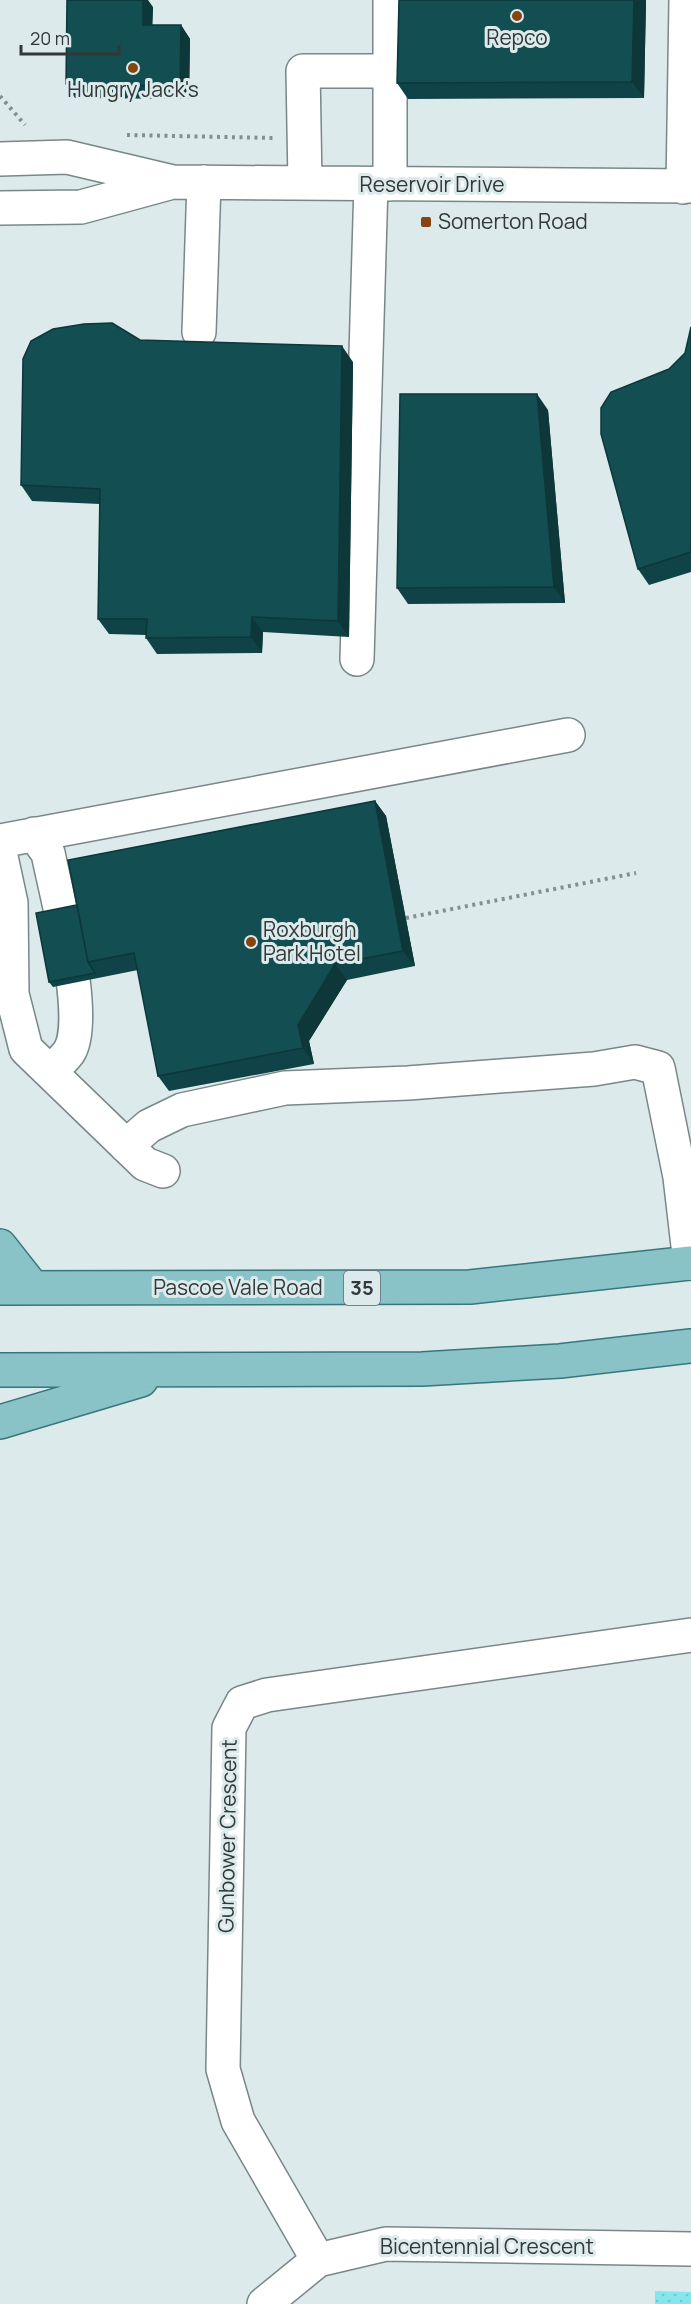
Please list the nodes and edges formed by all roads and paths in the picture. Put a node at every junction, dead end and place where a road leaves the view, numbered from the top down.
1 (390, 0) edge
2 (686, 0) edge
3 (390, 71) junction
4 (688, 82) edge
5 (0, 96) edge
6 (32, 133) dead end
7 (126, 135) dead end
8 (304, 139) junction
9 (0, 159) edge
10 (189, 182) junction
11 (304, 183) junction
12 (381, 184) junction
13 (687, 187) edge
14 (0, 208) edge
15 (199, 332) dead end
16 (357, 659) dead end
17 (568, 735) dead end
18 (41, 844) junction
19 (1, 857) edge
20 (636, 873) dead end
21 (406, 918) dead end
22 (50, 1072) junction
23 (126, 1146) junction
24 (163, 1171) dead end
25 (686, 1184) edge
26 (0, 1246) edge
27 (691, 1264) edge
28 (0, 1288) edge
29 (33, 1288) junction
30 (691, 1346) edge
31 (181, 1369) junction
32 (0, 1370) edge
33 (0, 1422) edge
34 (691, 1635) edge
35 (691, 2249) edge
36 (318, 2260) junction
37 (264, 2304) edge

1 - 3 street
2 - 4 street
3 - 8 street
3 - 12 street
4 - 13 street
5 - 6 path
7 - 8 path
8 - 11 street
9 - 10 street, Reservoir Drive
10 - 11 street, Reservoir Drive
10 - 14 street, Reservoir Drive
10 - 15 street
11 - 12 street, Reservoir Drive
12 - 13 street, Reservoir Drive
12 - 16 street
17 - 18 street
18 - 19 street
18 - 22 street
19 - 22 street
20 - 21 path
22 - 23 street
23 - 24 street
23 - 25 street
25 - 27 street
26 - 29 main road
27 - 29 main road, Pascoe Vale Road / 35
28 - 29 main road, Pascoe Vale Road / 35
30 - 31 main road
31 - 32 main road
31 - 33 main road
34 - 36 street, Gunbower Crescent
35 - 36 street, Bicentennial Crescent
36 - 37 street, Bicentennial Crescent

